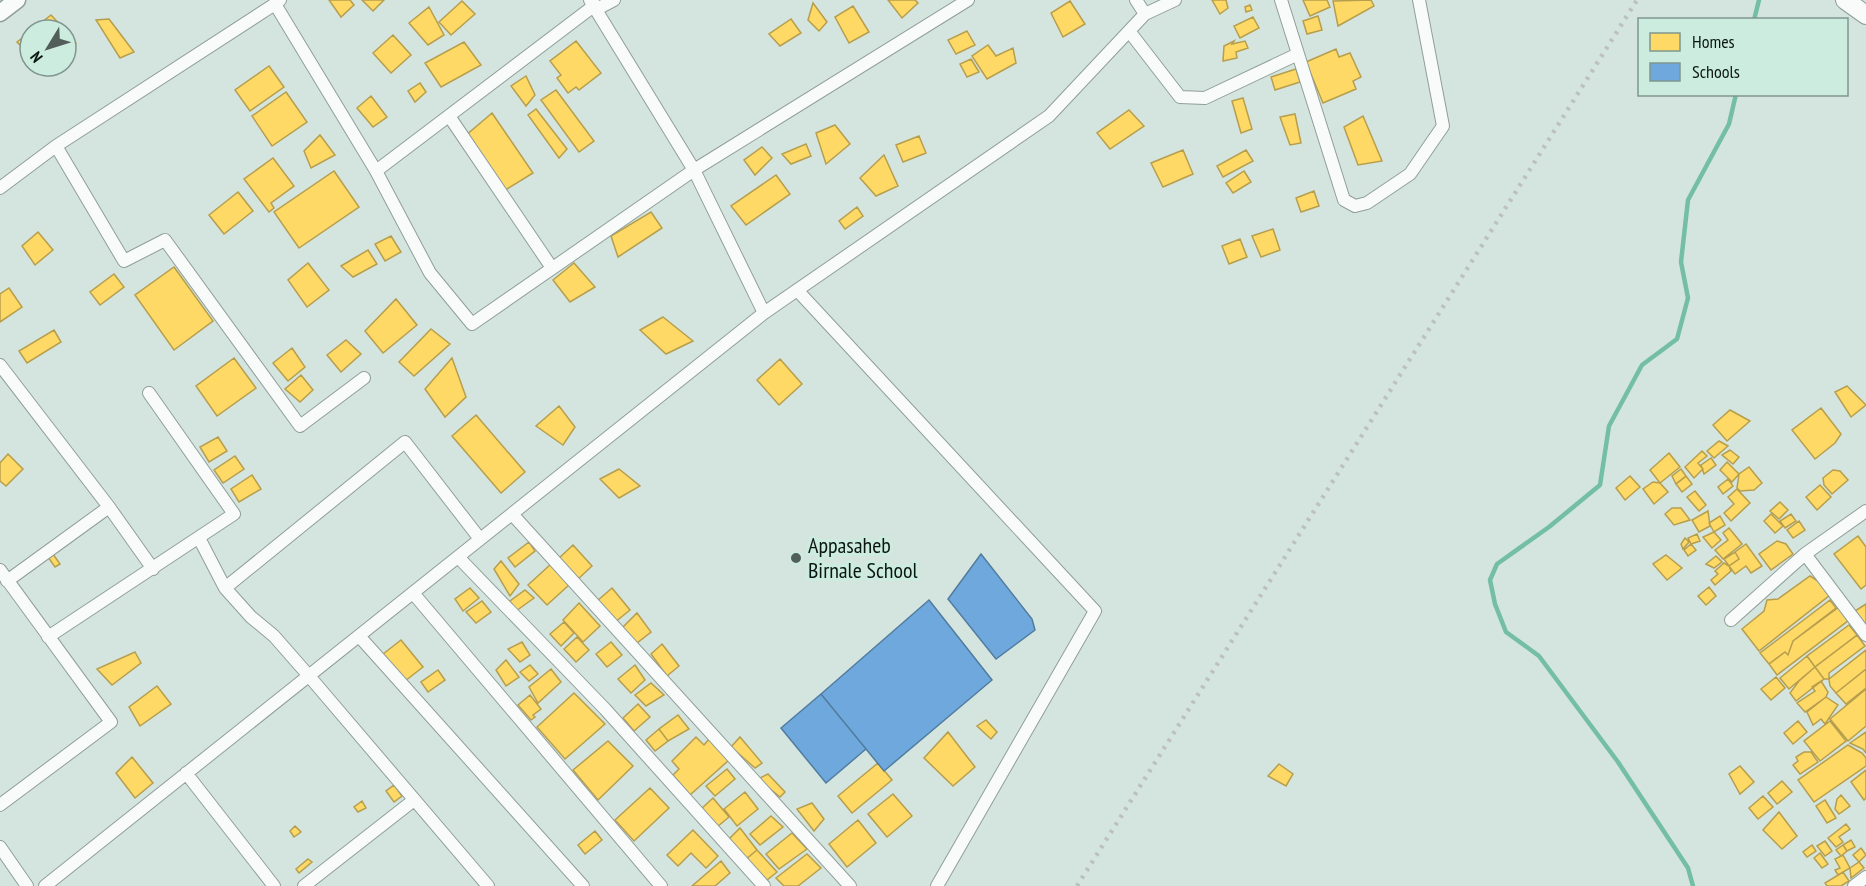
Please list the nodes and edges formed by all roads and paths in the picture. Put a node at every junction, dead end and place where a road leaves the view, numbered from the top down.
1 (17, 0) edge
2 (614, 0) edge
3 (968, 0) edge
4 (1136, 0) edge
5 (1175, 0) edge
6 (1281, 0) edge
7 (1419, 0) edge
8 (1845, 0) edge
9 (278, 2) edge
10 (594, 5) edge
11 (0, 13) edge
12 (1145, 14) junction
13 (1866, 15) edge
14 (1129, 31) junction
15 (1298, 54) junction
16 (449, 116) junction
17 (56, 146) junction
18 (694, 170) junction
19 (376, 171) junction
20 (0, 188) edge
21 (552, 268) junction
22 (797, 290) junction
23 (764, 313) junction
24 (0, 365) edge
25 (364, 378) dead end
26 (149, 393) dead end
27 (109, 507) junction
28 (1866, 512) edge
29 (512, 514) junction
30 (199, 538) junction
31 (480, 539) junction
32 (1805, 554) junction
33 (458, 557) junction
34 (153, 569) junction
35 (0, 570) edge
36 (8, 581) junction
37 (225, 588) junction
38 (412, 593) junction
39 (1731, 620) dead end
40 (359, 636) junction
41 (1866, 636) edge
42 (48, 637) junction
43 (309, 676) junction
44 (186, 773) junction
45 (414, 800) junction
46 (0, 805) edge
47 (0, 847) edge
48 (1866, 877) edge
49 (269, 884) edge
50 (27, 886) edge
51 (45, 886) edge
52 (304, 886) edge
53 (488, 886) edge
54 (583, 886) edge
55 (661, 886) edge
56 (764, 886) edge
57 (850, 886) edge
58 (937, 886) edge
59 (1854, 886) edge

1 - 11 main road
2 - 10 street
3 - 18 street
4 - 12 street
5 - 12 street
6 - 15 street
7 - 15 street
8 - 13 main road
9 - 17 street
9 - 19 street
10 - 16 street
10 - 18 street
12 - 14 street
14 - 15 street
14 - 22 street
16 - 19 street
16 - 21 street
17 - 20 street
17 - 25 street
18 - 21 street
18 - 23 street
19 - 21 street
22 - 23 street
22 - 58 street
23 - 29 street
24 - 27 street
26 - 30 street
27 - 34 street
27 - 36 street
28 - 32 street
29 - 31 street
29 - 57 street
30 - 34 street
30 - 37 street
31 - 33 street
31 - 37 street
32 - 39 street
32 - 41 street
33 - 38 street
33 - 56 street
34 - 42 street
35 - 36 street
36 - 42 street
37 - 43 street
38 - 40 street
38 - 55 street
40 - 43 street
40 - 54 street
42 - 46 street
43 - 44 street
43 - 45 street
44 - 49 street
44 - 51 street
45 - 52 street
45 - 53 street
47 - 50 street
48 - 59 street

